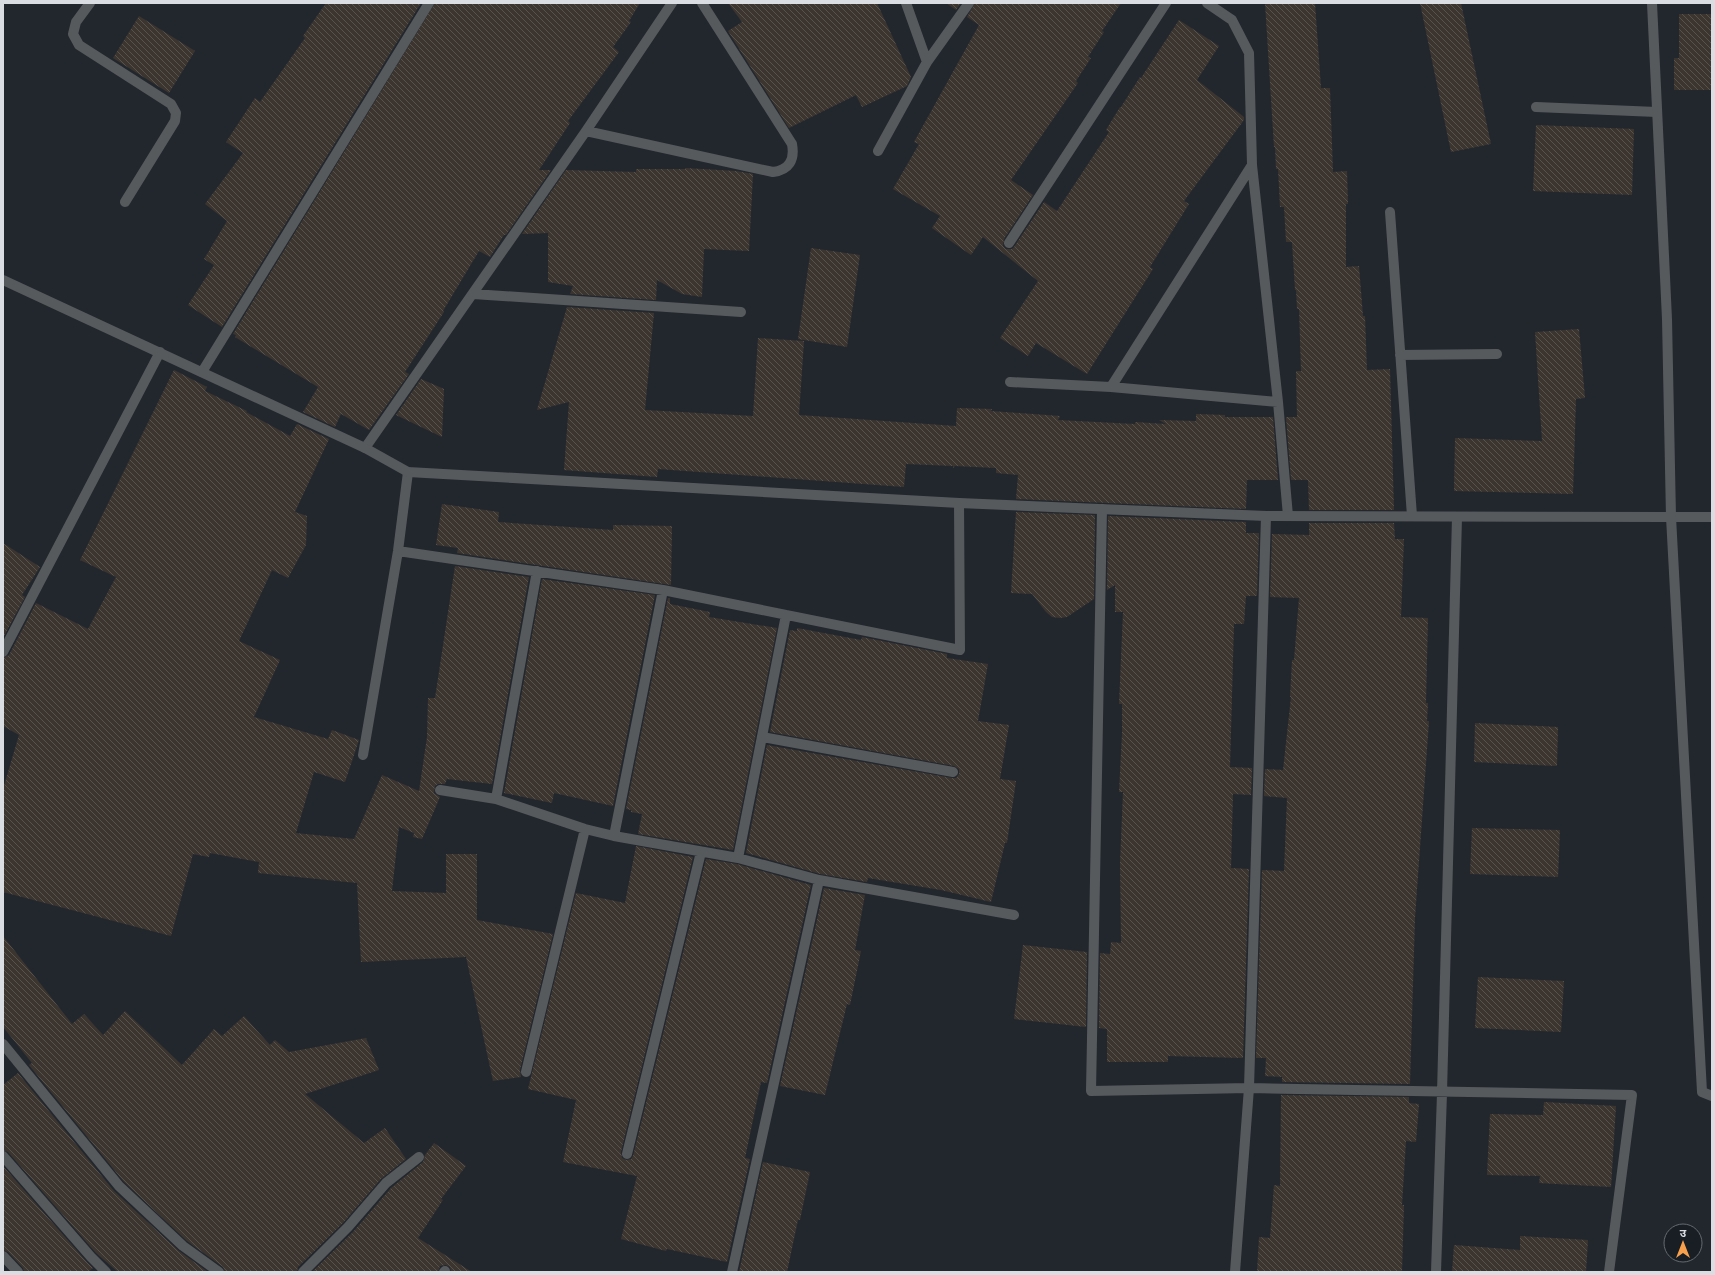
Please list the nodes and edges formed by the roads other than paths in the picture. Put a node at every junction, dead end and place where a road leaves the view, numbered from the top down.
1 (90, 3) edge
2 (430, 3) edge
3 (672, 3) edge
4 (702, 3) edge
5 (906, 3) edge
6 (969, 3) edge
7 (1166, 3) edge
8 (1207, 3) edge
9 (1652, 3) edge
10 (927, 62) junction
11 (1536, 107) dead end
12 (1657, 112) junction
13 (586, 131) junction
14 (878, 151) dead end
15 (1252, 165) junction
16 (125, 202) dead end
17 (1390, 212) dead end
18 (1009, 243) dead end
19 (3, 280) edge
20 (473, 294) junction
21 (741, 312) dead end
22 (160, 352) junction
23 (1497, 354) dead end
24 (1400, 355) junction
25 (202, 372) junction
26 (1010, 382) dead end
27 (1110, 387) junction
28 (1278, 402) junction
29 (366, 448) junction
30 (408, 472) junction
31 (959, 503) junction
32 (1102, 510) junction
33 (1266, 516) junction
34 (1288, 516) junction
35 (1412, 516) junction
36 (1457, 517) junction
37 (1671, 517) junction
38 (1712, 517) edge
39 (398, 551) junction
40 (537, 570) junction
41 (663, 590) junction
42 (786, 615) junction
43 (3, 652) edge
44 (762, 737) junction
45 (363, 755) dead end
46 (953, 772) dead end
47 (440, 790) dead end
48 (496, 799) junction
49 (585, 829) junction
50 (614, 836) junction
51 (701, 852) junction
52 (738, 858) junction
53 (819, 880) junction
54 (1014, 915) dead end
55 (3, 1044) edge
56 (526, 1072) dead end
57 (1249, 1088) junction
58 (1442, 1093) junction
59 (1712, 1096) edge
60 (627, 1154) dead end
61 (3, 1156) edge
62 (419, 1157) dead end
63 (3, 1256) edge
64 (18, 1272) edge
65 (106, 1272) edge
66 (219, 1272) edge
67 (303, 1272) edge
68 (732, 1272) edge
69 (1235, 1272) edge
70 (1436, 1272) edge
71 (1609, 1272) edge

1 - 16 street
2 - 25 street
3 - 13 street
4 - 13 street
5 - 10 street
6 - 10 street
7 - 18 street
8 - 15 street
9 - 12 street
10 - 14 street
11 - 12 street
12 - 37 street
13 - 20 street
15 - 27 street
15 - 28 street
17 - 24 street
19 - 22 street
20 - 21 street
20 - 29 street
22 - 25 street
22 - 43 street
23 - 24 street
24 - 35 street
25 - 29 street
26 - 27 street
27 - 28 street
28 - 34 street
29 - 30 street
30 - 31 street
30 - 39 street
31 - 32 street
31 - 42 street
32 - 33 street
32 - 57 street
33 - 34 street
33 - 57 street
34 - 35 street
35 - 36 street
36 - 37 street
36 - 58 street
37 - 38 street
37 - 59 street
39 - 40 street
39 - 45 street
40 - 41 street
40 - 48 street
41 - 42 street
41 - 50 street
42 - 44 street
44 - 46 street
44 - 52 street
47 - 48 street
48 - 49 street
49 - 50 street
49 - 56 street
50 - 51 street
51 - 52 street
51 - 60 street
52 - 53 street
53 - 54 street
53 - 68 street
55 - 66 street
57 - 58 street
57 - 69 street
58 - 70 street
58 - 71 street
61 - 65 street
62 - 67 street
63 - 64 street

